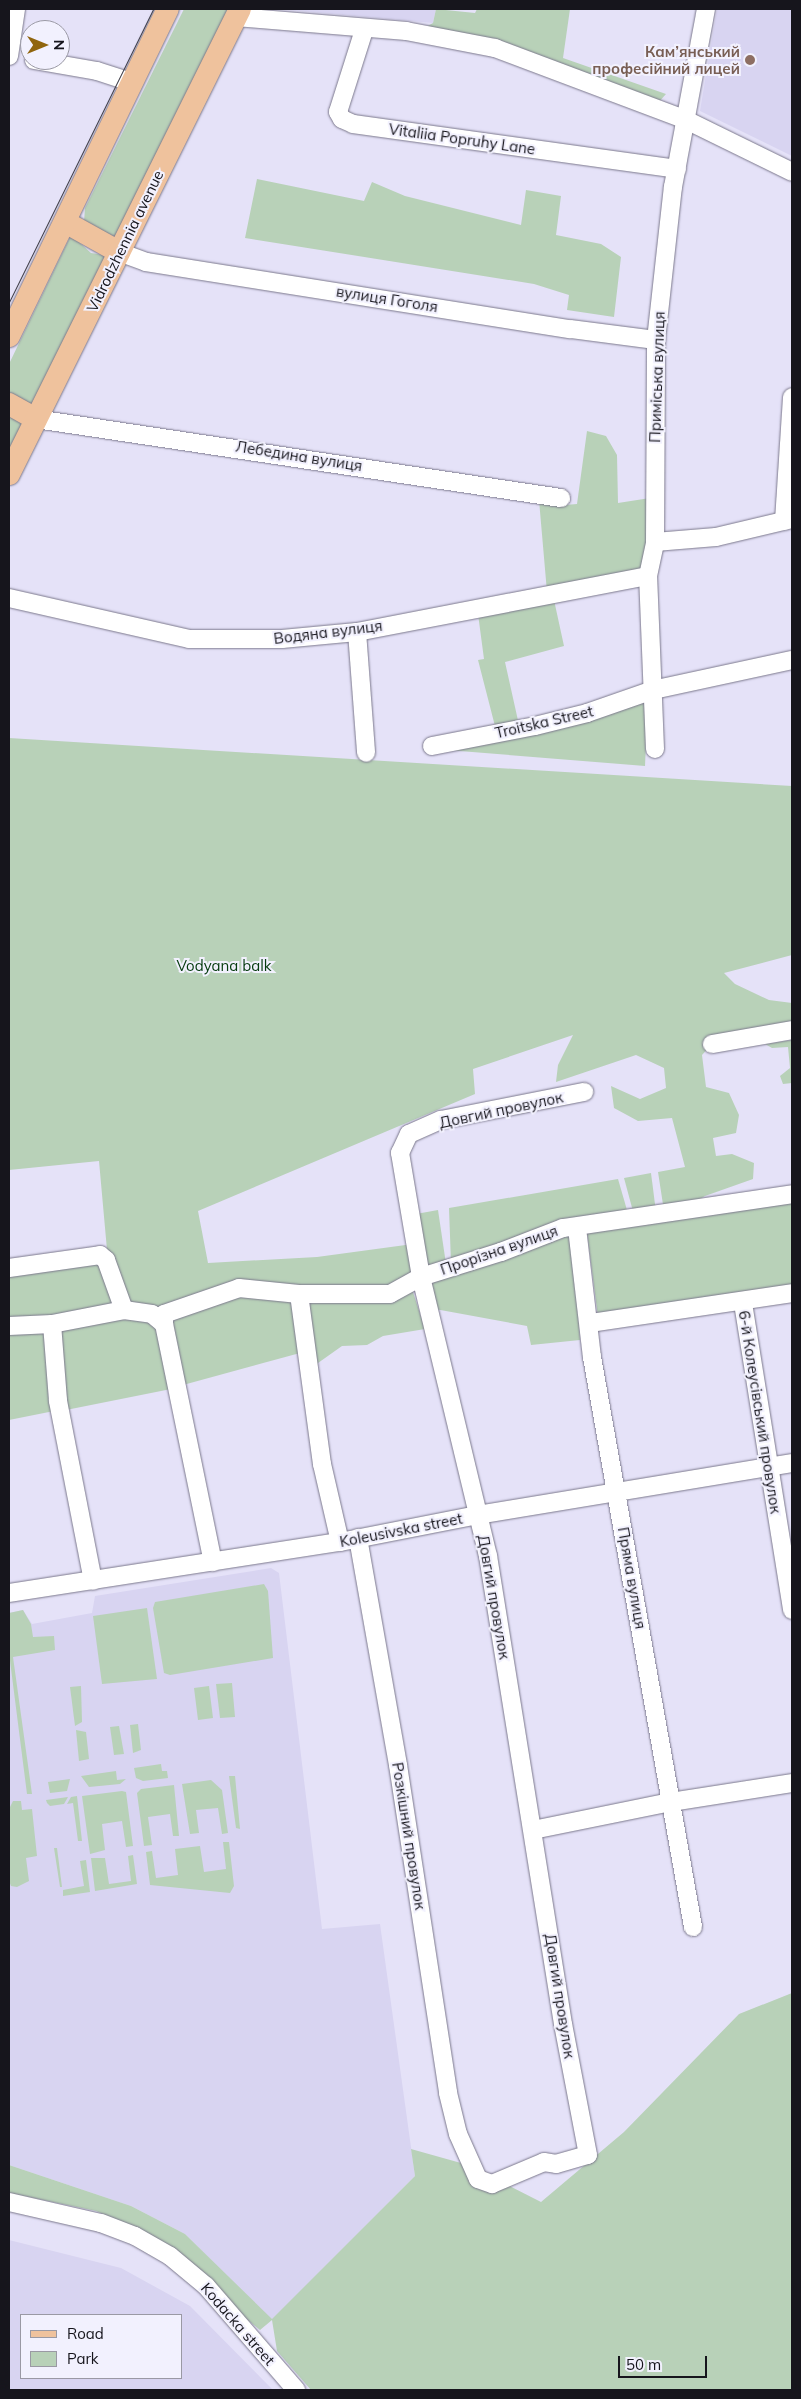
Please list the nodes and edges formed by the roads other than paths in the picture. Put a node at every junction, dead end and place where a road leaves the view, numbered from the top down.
1 (16, 9) edge
2 (168, 9) edge
3 (706, 9) edge
4 (238, 13) edge
5 (364, 30) junction
6 (9, 56) edge
7 (70, 66) edge
8 (131, 82) junction
9 (684, 119) junction
10 (677, 169) junction
11 (792, 172) edge
12 (65, 222) junction
13 (119, 252) junction
14 (9, 336) edge
15 (656, 340) junction
16 (792, 397) edge
17 (9, 404) edge
18 (36, 418) junction
19 (9, 474) edge
20 (561, 498) dead end
21 (788, 520) edge
22 (655, 542) junction
23 (648, 576) junction
24 (9, 598) edge
25 (357, 632) junction
26 (792, 660) edge
27 (653, 690) junction
28 (432, 746) dead end
29 (655, 749) dead end
30 (366, 753) dead end
31 (792, 1030) edge
32 (712, 1044) dead end
33 (584, 1092) dead end
34 (792, 1194) edge
35 (577, 1228) junction
36 (9, 1268) edge
37 (421, 1277) junction
38 (792, 1293) edge
39 (299, 1294) junction
40 (743, 1303) junction
41 (124, 1310) junction
42 (590, 1323) junction
43 (52, 1324) junction
44 (164, 1324) junction
45 (9, 1326) edge
46 (792, 1462) edge
47 (767, 1466) junction
48 (617, 1490) junction
49 (478, 1515) junction
50 (358, 1538) junction
51 (340, 1542) junction
52 (213, 1562) junction
53 (93, 1581) junction
54 (9, 1593) edge
55 (792, 1610) edge
56 (792, 1783) edge
57 (671, 1802) junction
58 (533, 1830) junction
59 (693, 1927) dead end
60 (588, 2155) joint
61 (9, 2202) edge
62 (296, 2390) edge

1 - 6 street
2 - 8 main road
3 - 9 street, Приміська вулиця
4 - 5 street
4 - 13 main road, Vidrodzhennia avenue
5 - 9 street
5 - 10 street, Vitaliia Popruhy Lane
7 - 8 street
8 - 12 main road
9 - 10 street, Приміська вулиця
9 - 11 street
10 - 15 street, Приміська вулиця
12 - 13 main road
12 - 14 main road
13 - 15 street, вулиця Гоголя
13 - 18 main road, Vidrodzhennia avenue
15 - 22 street, Приміська вулиця
16 - 21 street
17 - 18 main road
18 - 19 main road, Vidrodzhennia avenue
18 - 20 street, Лебедина вулиця
21 - 22 street
22 - 23 street, Приміська вулиця
23 - 25 street, Водяна вулиця
23 - 27 street, Приміська вулиця
24 - 25 street, Водяна вулиця
25 - 30 street
26 - 27 street, Troitska Street
27 - 28 street, Troitska Street
27 - 29 street, Приміська вулиця
31 - 32 street
33 - 37 street, Довгий провулок
34 - 35 street, Прорізна вулиця
35 - 37 street, Прорізна вулиця
35 - 42 street, Пряма вулиця
36 - 41 street
37 - 39 street, Прорізна вулиця
37 - 49 street, Довгий провулок
38 - 40 street
39 - 44 street, Прорізна вулиця
39 - 51 street
40 - 42 street
40 - 47 street, 6-й Колеусівський провулок
41 - 43 street
41 - 44 street
42 - 48 street, Пряма вулиця
43 - 45 street
43 - 53 street
44 - 52 street
46 - 47 street, Koleusivska street
47 - 48 street, Koleusivska street
47 - 55 street, 6-й Колеусівський провулок
48 - 49 street, Koleusivska street
48 - 57 street, Пряма вулиця
49 - 50 street, Koleusivska street
49 - 58 street, Довгий провулок
50 - 51 street, Koleusivska street
50 - 60 street, Розкішний провулок
51 - 52 street, Koleusivska street
52 - 53 street, Koleusivska street
53 - 54 street, Koleusivska street
56 - 57 street
57 - 58 street
57 - 59 street, Пряма вулиця
58 - 60 street, Довгий провулок
61 - 62 street, Kodacka street

